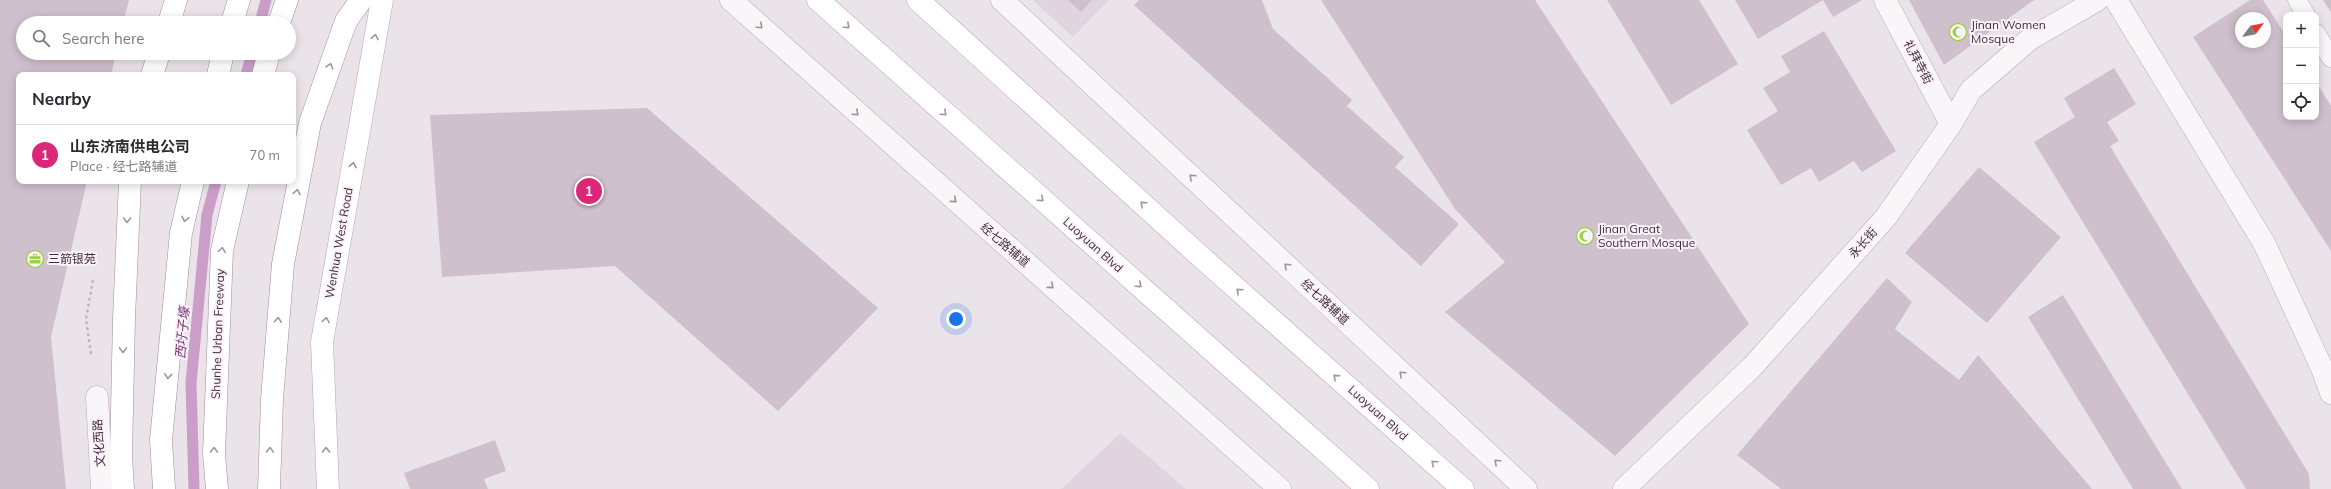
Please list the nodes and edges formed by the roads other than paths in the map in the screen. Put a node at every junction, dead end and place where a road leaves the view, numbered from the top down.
1 (176, 0) edge
2 (239, 0) edge
3 (287, 0) edge
4 (361, 0) edge
5 (382, 0) edge
6 (731, 0) edge
7 (818, 0) edge
8 (918, 0) edge
9 (1002, 0) edge
10 (1886, 0) edge
11 (2097, 0) edge
12 (2116, 0) edge
13 (2297, 0) edge
14 (2304, 12) edge
15 (171, 16) edge
16 (234, 16) edge
17 (281, 16) edge
18 (2319, 38) edge
19 (2331, 58) edge
20 (157, 60) edge
21 (221, 60) edge
22 (267, 60) edge
23 (153, 72) edge
24 (219, 72) edge
25 (264, 72) edge
26 (1950, 124) junction
27 (130, 184) edge
28 (192, 184) edge
29 (237, 184) edge
30 (2331, 393) edge
31 (96, 396) dead end
32 (102, 489) edge
33 (122, 489) edge
34 (164, 489) edge
35 (216, 489) edge
36 (269, 489) edge
37 (328, 489) edge
38 (1280, 489) edge
39 (1368, 489) edge
40 (1463, 489) edge
41 (1526, 489) edge
42 (1624, 489) edge

1 - 15 main road
2 - 16 main road
3 - 17 main road
36 -> 4 main road
37 -> 5 main road, Wenhua West Road
6 -> 38 street, 经七路辅道
7 -> 39 main road, Luoyuan Blvd
40 -> 8 main road, Luoyuan Blvd
41 -> 9 street, 经七路辅道
10 - 26 street, 礼拜寺街
11 - 26 street, 永长街
12 - 30 street
13 - 14 lane
18 - 19 lane
20 - 23 main road
21 - 24 main road
22 - 25 main road
26 - 42 street, 永长街
27 -> 33 main road
28 -> 34 main road
35 -> 29 main road, Shunhe Urban Freeway
31 - 32 street, 文化西路

